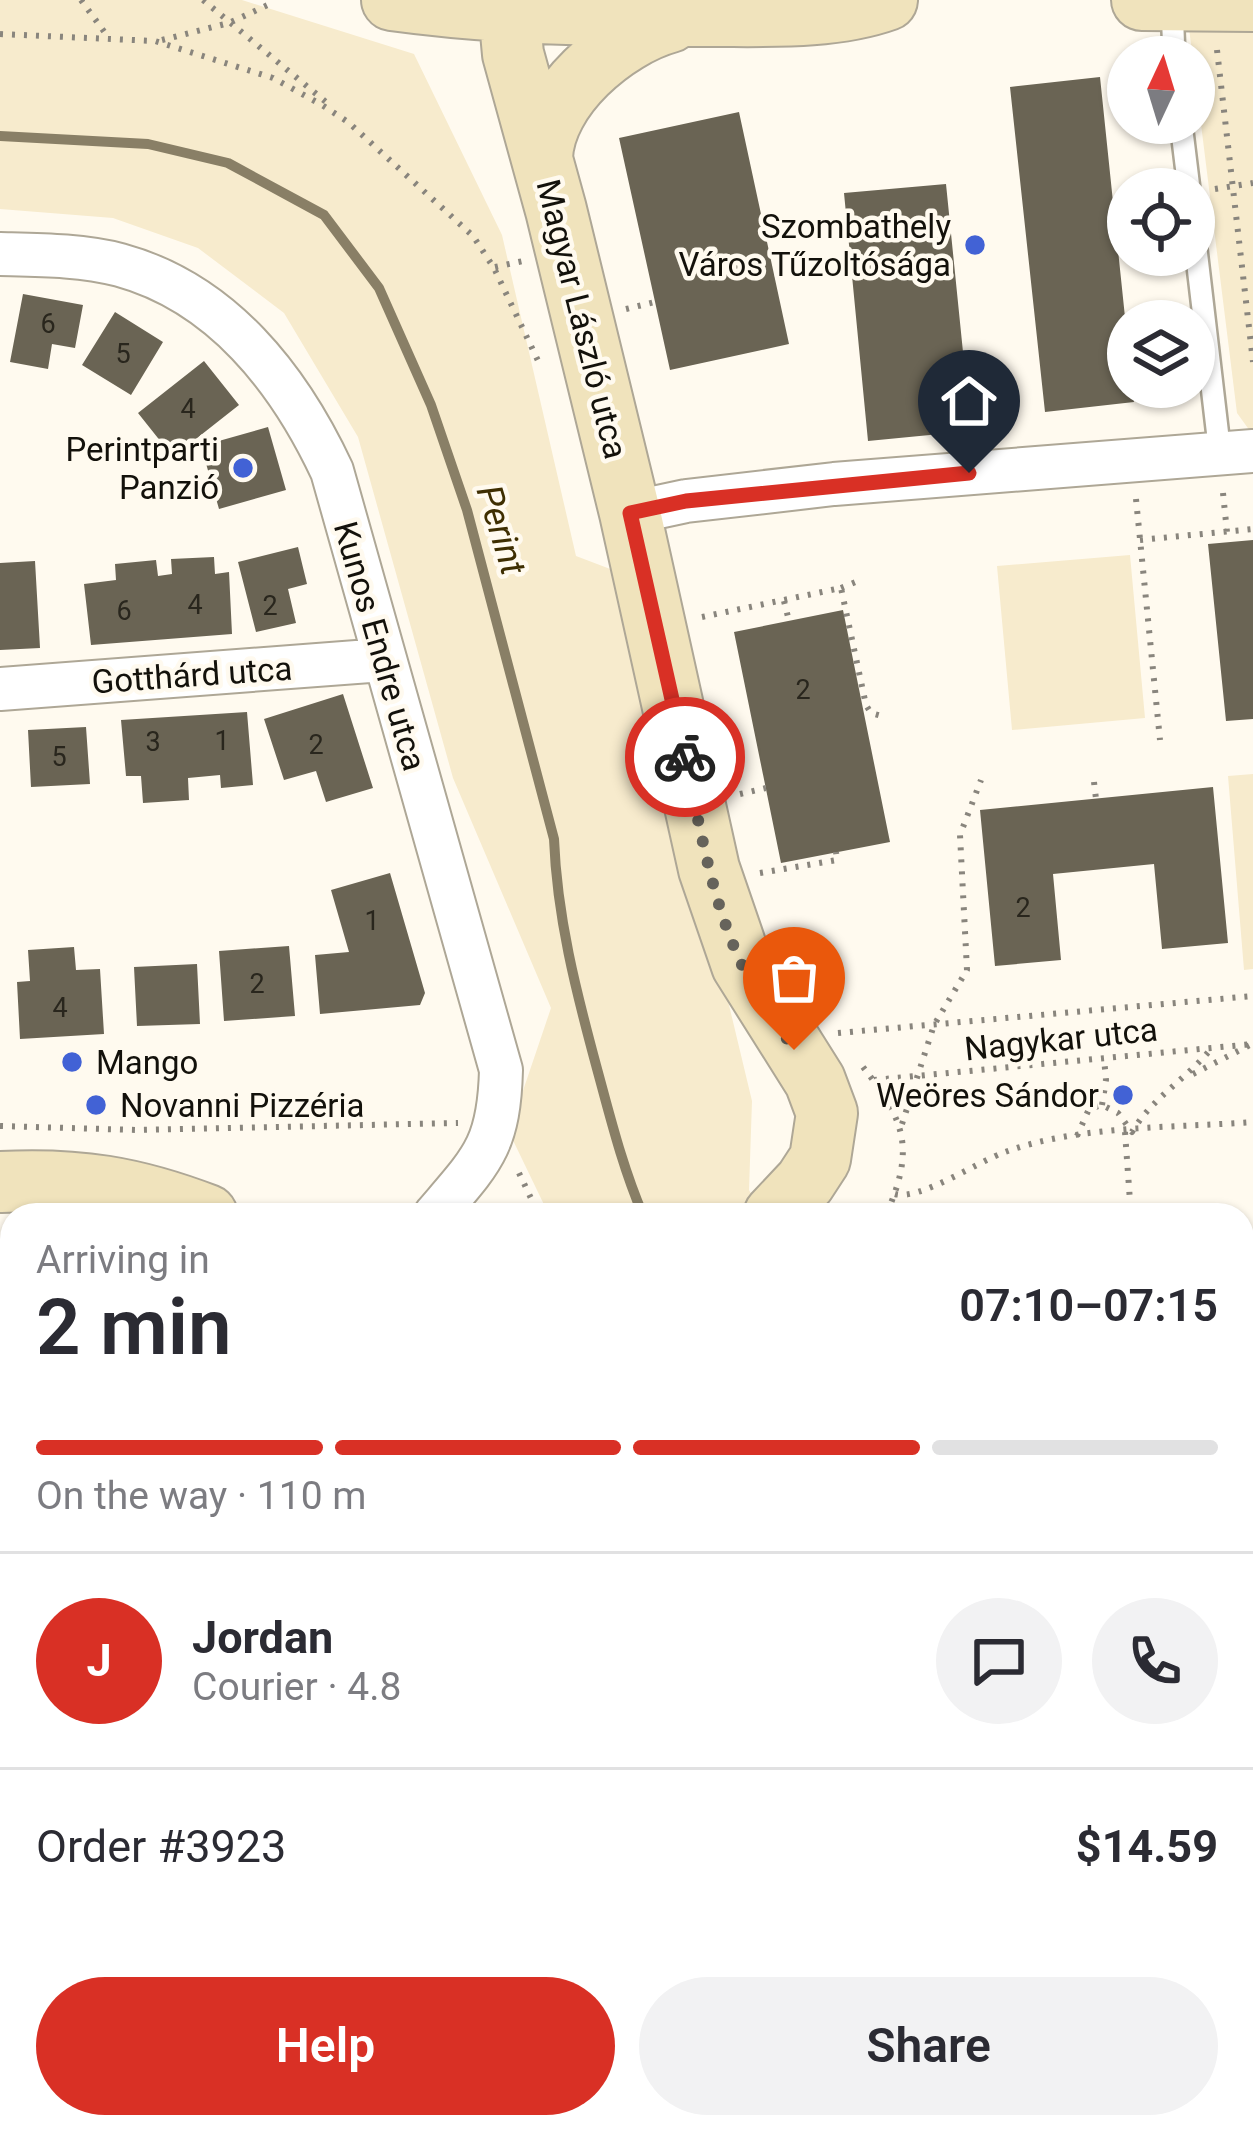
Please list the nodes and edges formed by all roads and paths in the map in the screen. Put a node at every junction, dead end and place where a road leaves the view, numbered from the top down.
1 (81, 0) edge
2 (203, 0) edge
3 (392, 0) edge
4 (886, 0) edge
5 (1142, 0) edge
6 (1172, 1) edge
7 (272, 3) dead end
8 (508, 6) edge
9 (709, 16) junction
10 (229, 23) junction
11 (1235, 23) edge
12 (0, 34) edge
13 (1173, 36) edge
14 (108, 37) junction
15 (155, 41) junction
16 (348, 122) junction
17 (542, 158) junction
18 (1253, 183) edge
19 (1232, 188) junction
20 (1215, 189) edge
21 (0, 254) edge
22 (1201, 276) edge
23 (655, 302) dead end
24 (636, 307) dead end
25 (1253, 362) edge
26 (544, 373) dead end
27 (1232, 465) edge
28 (1136, 499) dead end
29 (630, 513) junction
30 (1253, 529) edge
31 (1227, 532) junction
32 (1140, 540) junction
33 (858, 581) dead end
34 (841, 588) junction
35 (784, 600) junction
36 (692, 619) dead end
37 (789, 621) dead end
38 (383, 660) junction
39 (0, 689) edge
40 (882, 716) dead end
41 (1160, 740) dead end
42 (981, 780) dead end
43 (1094, 782) dead end
44 (766, 788) dead end
45 (743, 793) dead end
46 (1096, 799) dead end
47 (836, 852) dead end
48 (764, 872) dead end
49 (754, 875) dead end
50 (758, 889) dead end
51 (1253, 996) edge
52 (825, 1016) dead end
53 (934, 1025) junction
54 (838, 1034) junction
55 (1253, 1044) edge
56 (1212, 1048) junction
57 (850, 1049) dead end
58 (1104, 1058) junction
59 (861, 1064) dead end
60 (1189, 1076) junction
61 (916, 1078) junction
62 (873, 1080) junction
63 (1102, 1105) junction
64 (1253, 1122) edge
65 (0, 1126) edge
66 (496, 1126) junction
67 (901, 1126) junction
68 (1129, 1132) junction
69 (1077, 1136) junction
70 (0, 1182) edge
71 (895, 1194) junction
72 (176, 1203) edge
73 (445, 1203) edge
74 (532, 1203) edge
75 (785, 1203) edge
76 (891, 1203) edge
77 (1131, 1203) edge

1 - 14 path
2 - 10 path
3 - 8 street
4 - 9 street
5 - 6 street
6 - 11 street
6 - 13 lane
7 - 10 path
8 - 9 street
8 - 17 street, Magyar László utca
9 - 17 street, Magyar László utca
10 - 15 path
10 - 16 path
11 - 19 path
12 - 14 path
14 - 15 path
15 - 16 path
16 - 26 path
17 - 29 street, Magyar László utca
18 - 19 path
19 - 20 path
19 - 25 path
21 - 38 street, Kunos Endre utca
22 - 27 lane
23 - 24 path
27 - 29 street
27 - 31 path
28 - 32 path
29 - 75 street, Magyar László utca
30 - 31 path
31 - 32 path
32 - 41 path
33 - 34 path
34 - 35 path
34 - 40 path
35 - 36 path
35 - 37 path
38 - 39 street, Gotthárd utca
38 - 66 street, Kunos Endre utca
42 - 53 path
43 - 46 path
44 - 45 path
47 - 48 path
49 - 50 path
51 - 53 path
52 - 54 path
53 - 54 path
53 - 61 path
54 - 57 path
55 - 56 path, Nagykar utca
55 - 60 path
56 - 58 path, Nagykar utca
56 - 60 path
58 - 61 path, Nagykar utca
58 - 63 path
59 - 62 path
60 - 68 path
61 - 62 path, Nagykar utca
61 - 67 path
62 - 67 path
63 - 68 path
63 - 69 path
64 - 68 path
65 - 66 path
66 - 73 street, Kunos Endre utca
66 - 74 path
67 - 71 path
68 - 69 path
68 - 77 path
69 - 71 path
70 - 72 street
71 - 76 path

